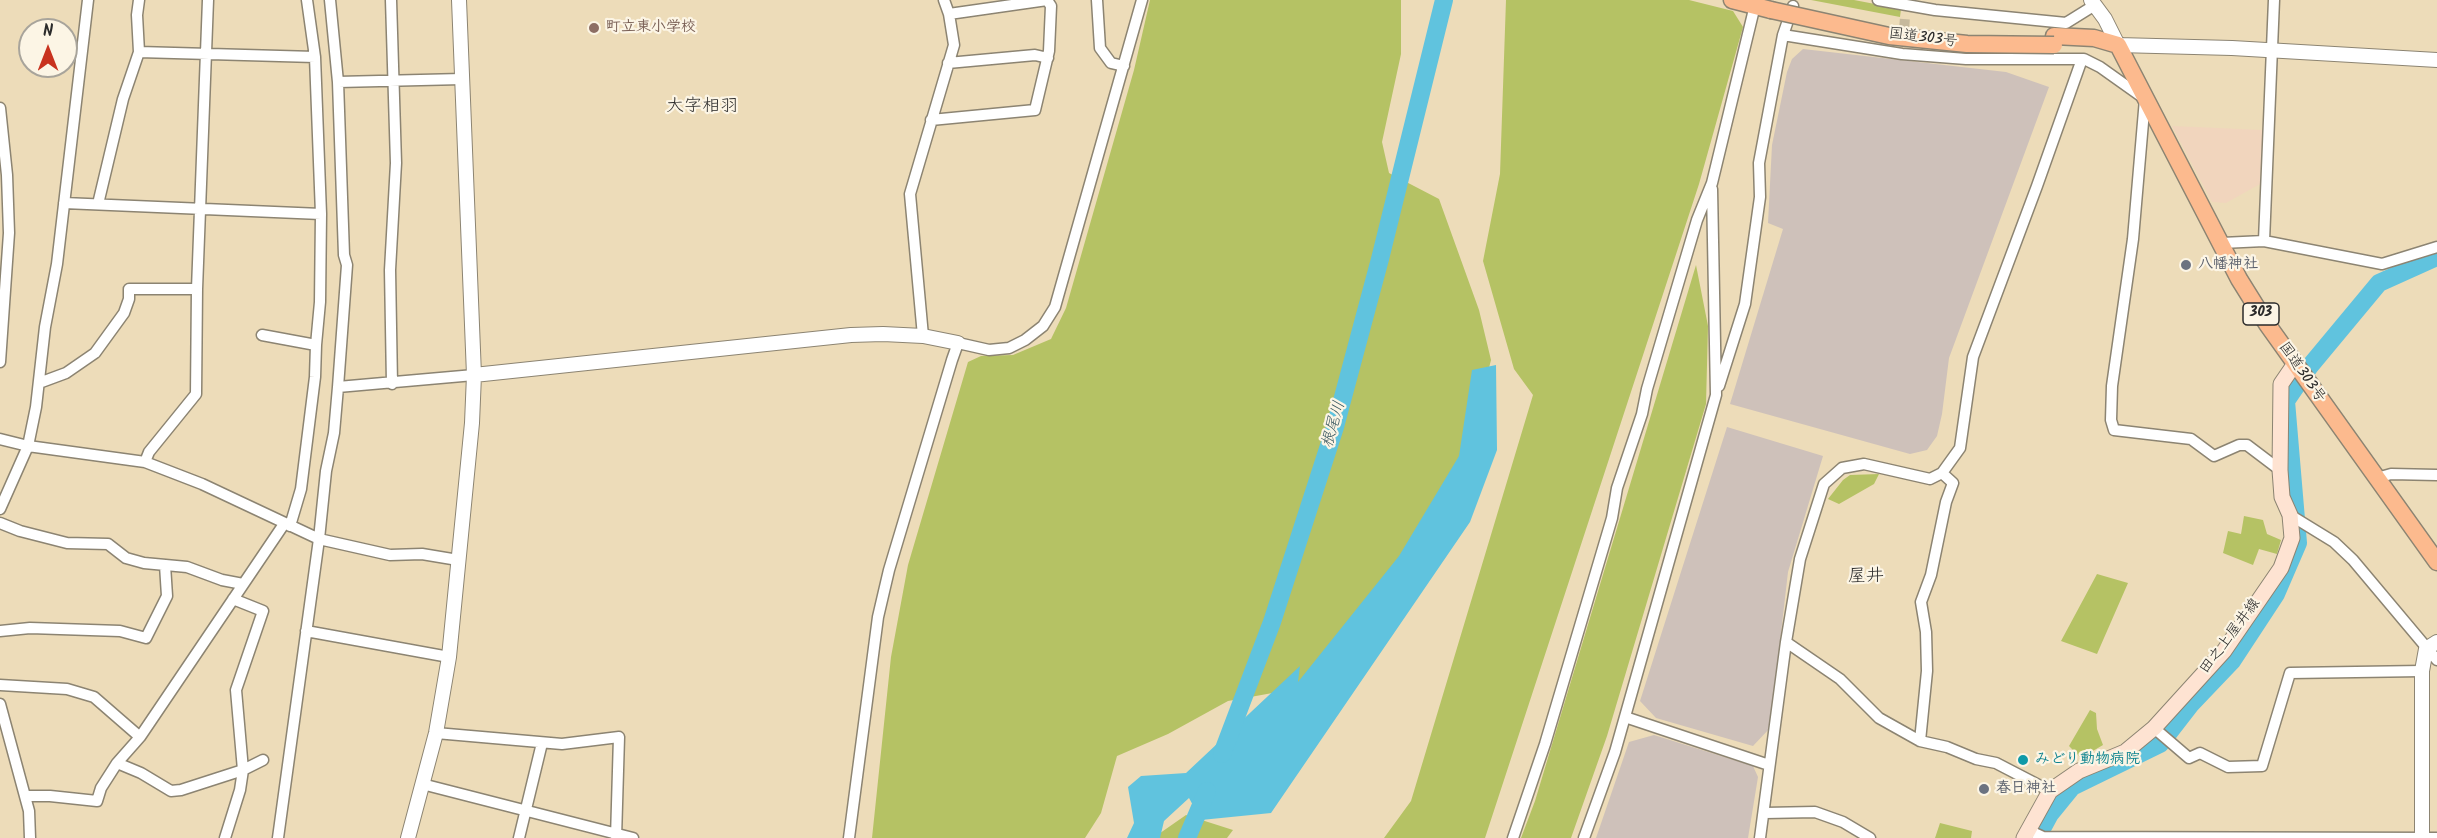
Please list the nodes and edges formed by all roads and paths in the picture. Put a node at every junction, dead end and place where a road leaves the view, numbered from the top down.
1 (88, 0) edge
2 (139, 0) edge
3 (208, 0) edge
4 (307, 0) edge
5 (330, 0) edge
6 (391, 0) edge
7 (459, 0) edge
8 (944, 0) edge
9 (1097, 0) edge
10 (1142, 0) edge
11 (1878, 0) edge
12 (2274, 0) edge
13 (2093, 2) edge
14 (1756, 3) edge
15 (1793, 6) dead end
16 (949, 14) junction
17 (1783, 35) junction
18 (2118, 45) junction
19 (2272, 50) junction
20 (139, 52) junction
21 (206, 55) junction
22 (315, 57) junction
23 (1048, 58) junction
24 (2082, 59) junction
25 (2437, 60) edge
26 (948, 63) junction
27 (1124, 66) junction
28 (462, 79) junction
29 (393, 81) junction
30 (338, 82) junction
31 (2145, 99) junction
32 (0, 108) edge
33 (931, 120) junction
34 (1712, 183) junction
35 (64, 203) junction
36 (98, 204) junction
37 (201, 210) junction
38 (321, 214) junction
39 (2264, 241) junction
40 (2222, 243) junction
41 (2437, 246) edge
42 (197, 289) junction
43 (262, 335) dead end
44 (923, 336) junction
45 (958, 344) junction
46 (316, 345) junction
47 (0, 362) edge
48 (2294, 364) junction
49 (474, 375) junction
50 (39, 383) junction
51 (392, 384) junction
52 (338, 387) junction
53 (1716, 395) junction
54 (0, 439) edge
55 (28, 446) junction
56 (146, 462) junction
57 (2280, 470) junction
58 (1942, 473) junction
59 (2437, 475) edge
60 (2377, 478) junction
61 (0, 509) edge
62 (2290, 515) junction
63 (0, 522) edge
64 (287, 525) junction
65 (319, 539) junction
66 (458, 560) junction
67 (2437, 562) edge
68 (165, 564) junction
69 (243, 584) junction
70 (233, 599) junction
71 (0, 631) edge
72 (306, 632) junction
73 (1786, 642) junction
74 (2432, 645) edge
75 (450, 657) junction
76 (2437, 660) edge
77 (2421, 671) junction
78 (0, 686) edge
79 (0, 704) edge
80 (1625, 717) junction
81 (435, 733) junction
82 (2160, 734) junction
83 (140, 737) junction
84 (1920, 741) junction
85 (542, 743) junction
86 (263, 760) dead end
87 (117, 764) junction
88 (1769, 765) junction
89 (243, 770) junction
90 (422, 784) junction
91 (2050, 791) junction
92 (25, 796) junction
93 (526, 811) junction
94 (1765, 813) junction
95 (2026, 834) edge
96 (616, 836) edge
97 (30, 838) edge
98 (225, 838) edge
99 (278, 838) edge
100 (408, 838) edge
101 (519, 838) edge
102 (633, 838) edge
103 (849, 838) edge
104 (1513, 838) edge
105 (1584, 838) edge
106 (1760, 838) edge
107 (1870, 838) edge
108 (2422, 838) edge
109 (2437, 838) edge

1 - 35 street
2 - 20 street
3 - 21 street
4 - 22 street
5 - 30 street
6 - 29 street
7 - 28 street
8 - 16 street
9 - 27 street
10 - 27 street
11 - 13 street
12 - 19 street
13 - 18 street
14 - 18 highway, 国道303号, bridge
14 - 34 street
15 - 17 street
16 - 23 street
16 - 26 street
17 - 24 street
17 - 53 street
18 - 19 street
18 - 31 highway, 国道303号 / 303
19 - 25 street
19 - 39 street
20 - 21 street
20 - 36 street
21 - 22 street
21 - 37 street
22 - 38 street
23 - 26 street
23 - 33 street
24 - 31 street
24 - 58 street
26 - 33 street
27 - 45 street
28 - 29 street
28 - 49 street
29 - 30 street
29 - 51 street
30 - 52 street
31 - 40 highway, 国道303号 / 303
31 - 57 street
32 - 47 street
33 - 44 street
34 - 53 street
34 - 104 street
35 - 36 street
35 - 50 street
36 - 37 street
37 - 38 street
37 - 42 street
38 - 46 street
39 - 40 street
39 - 41 street
40 - 48 highway, 国道303号 / 303
42 - 50 street
42 - 56 street
43 - 46 street
44 - 45 street
44 - 49 street
45 - 103 street
46 - 64 street
48 - 57 main road, 田之上屋井線
48 - 60 highway, 国道303号 / 303
49 - 51 street
49 - 66 street
50 - 55 street
51 - 52 street
52 - 65 street
53 - 80 street
54 - 55 street
55 - 56 street
55 - 61 street
56 - 64 street
57 - 62 main road, 田之上屋井線
58 - 73 street
58 - 84 street
59 - 60 street
60 - 67 highway, 国道303号 / 303
62 - 74 street
62 - 82 main road, 田之上屋井線
63 - 68 street
64 - 65 street
64 - 69 street
65 - 66 street
65 - 72 street
66 - 75 street
68 - 69 street
68 - 71 street
69 - 70 street
70 - 83 street
70 - 89 street
72 - 75 street
72 - 99 street
73 - 84 street
73 - 88 street
74 - 76 street
74 - 77 street
75 - 81 street
77 - 82 street
77 - 108 street
78 - 83 street
79 - 92 street
80 - 88 street
80 - 105 street
81 - 85 street
81 - 90 street
82 - 91 main road, 田之上屋井線
83 - 87 street
84 - 91 street
85 - 93 street
85 - 96 street
86 - 89 street
87 - 89 street
87 - 92 street
88 - 94 street
89 - 98 street
90 - 93 street
90 - 100 street
91 - 95 main road, 田之上屋井線
92 - 97 street
93 - 96 street
93 - 101 street
94 - 106 street
94 - 107 street
95 - 108 street
96 - 102 street
108 - 109 street

